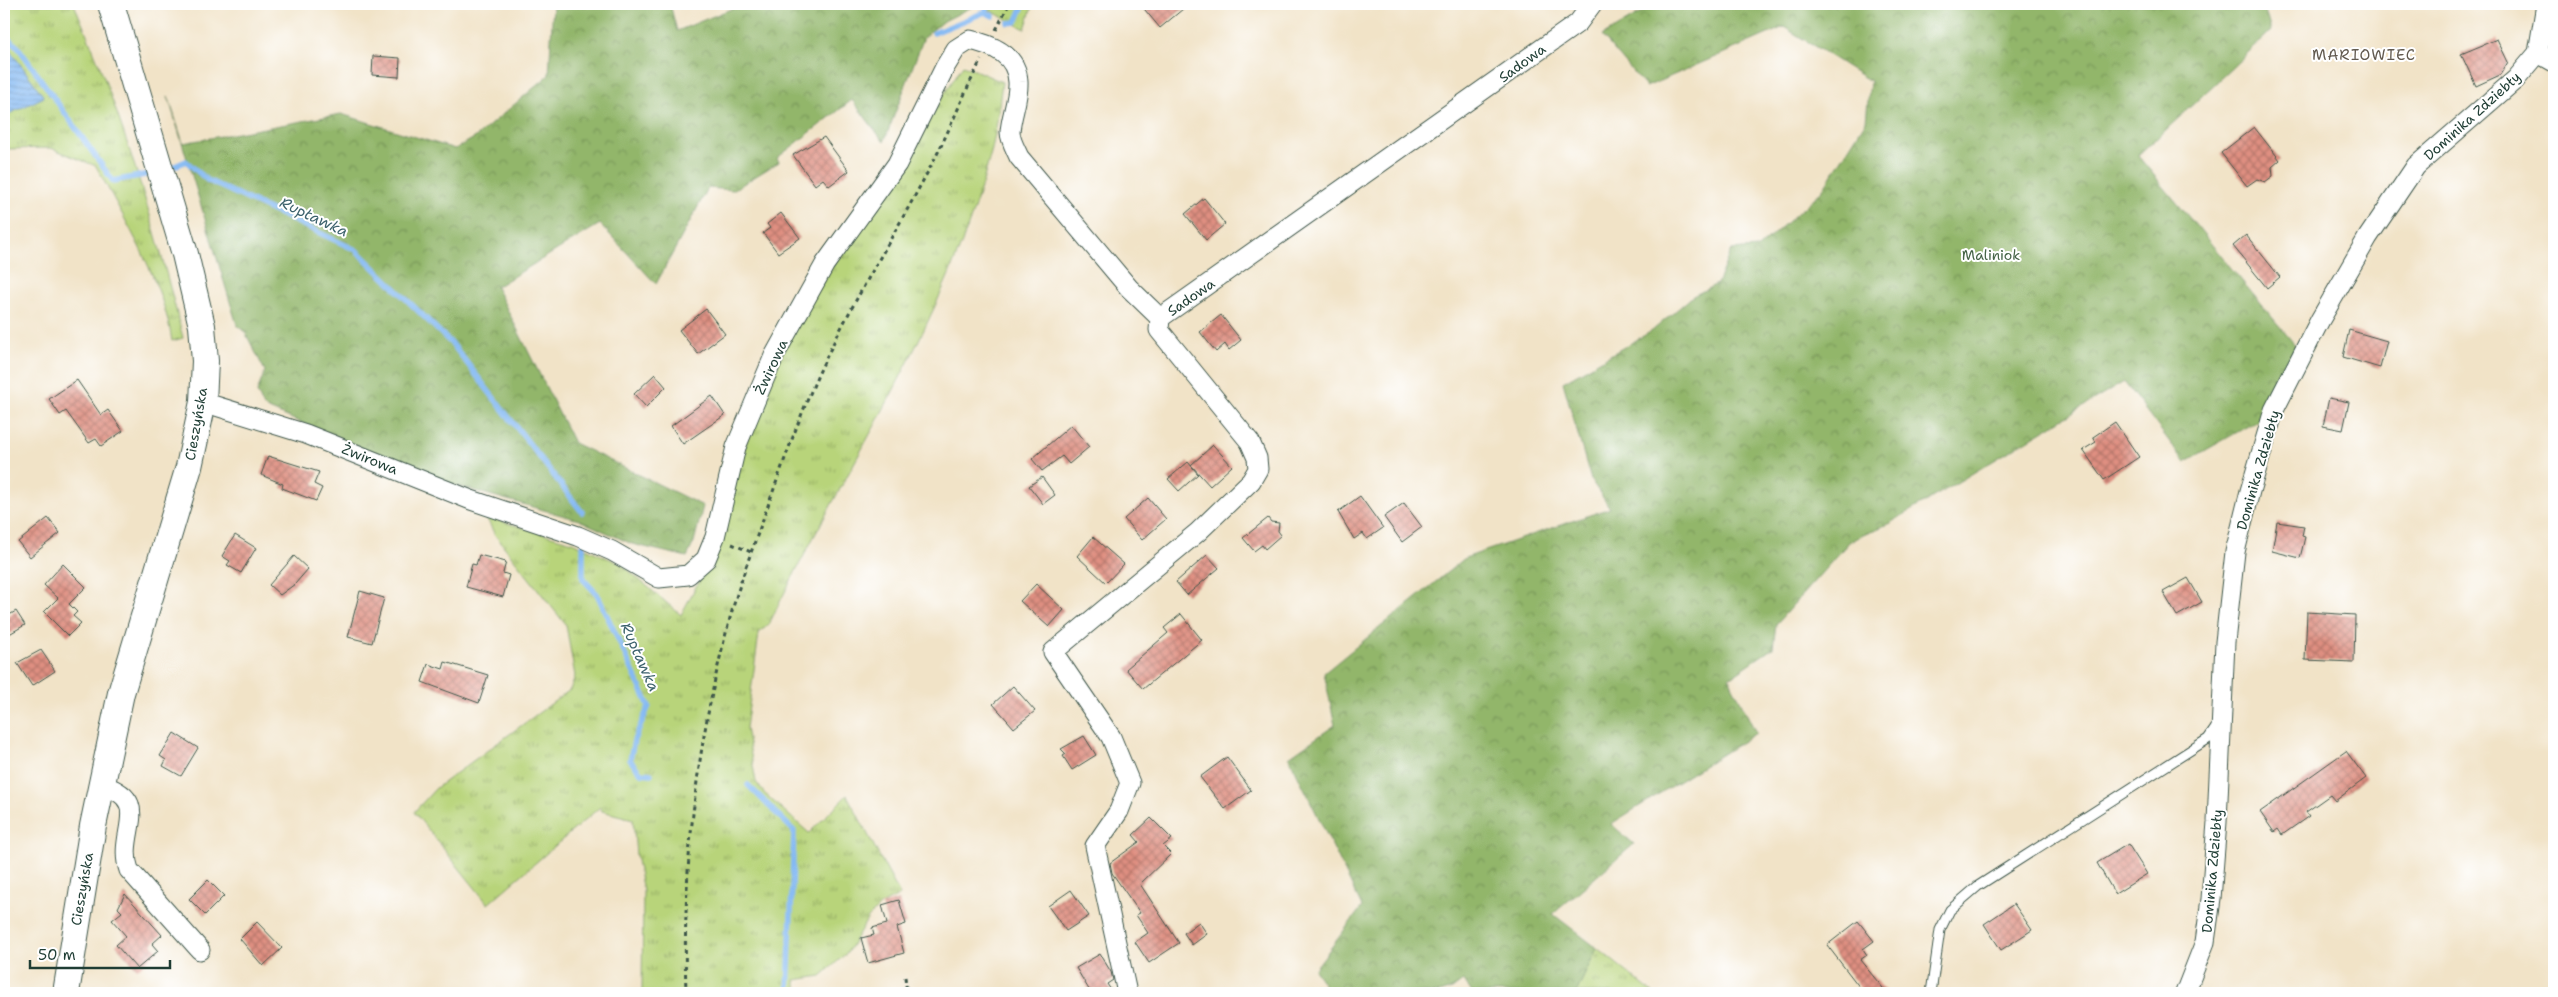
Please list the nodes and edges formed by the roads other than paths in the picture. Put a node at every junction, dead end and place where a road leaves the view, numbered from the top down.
1 (111, 4) edge
2 (1592, 4) edge
3 (2546, 4) edge
4 (2546, 57) edge
5 (1160, 318) junction
6 (203, 402) junction
7 (2222, 719) junction
8 (102, 785) junction
9 (200, 950) dead end
10 (66, 993) edge
11 (1127, 993) edge
12 (1931, 993) edge
13 (2186, 993) edge

1 - 6 main road, Cieszyńska
2 - 5 street, Sadowa
3 - 4 street, Dominika Zdziebły
4 - 7 street, Dominika Zdziebły
5 - 6 street, Żwirowa
5 - 11 street, Sadowa
6 - 8 main road, Cieszyńska
7 - 12 lane
7 - 13 street, Dominika Zdziebły
8 - 9 street
8 - 10 main road, Cieszyńska

